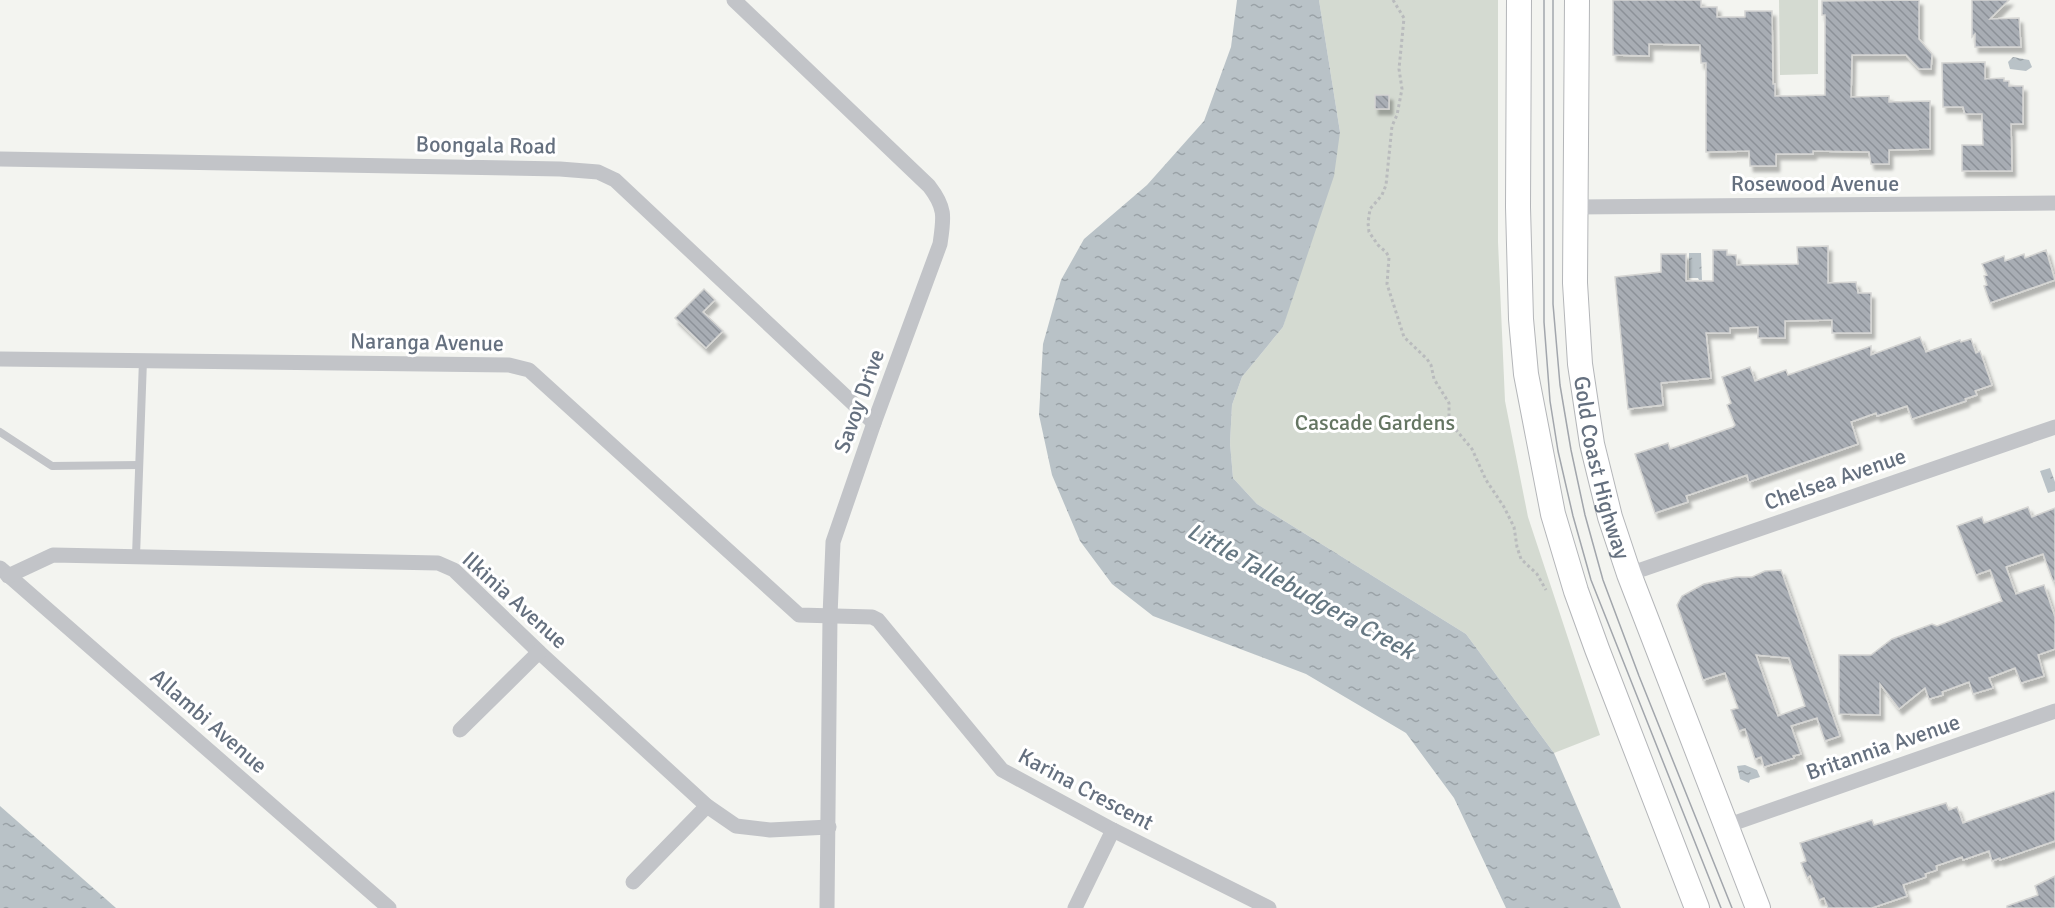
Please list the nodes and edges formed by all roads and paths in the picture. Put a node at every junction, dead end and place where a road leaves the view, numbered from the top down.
1 (734, 0) edge
2 (1393, 0) edge
3 (1519, 0) edge
4 (1577, 0) edge
5 (0, 159) edge
6 (2055, 203) edge
7 (1576, 207) junction
8 (0, 359) edge
9 (143, 360) junction
10 (874, 423) junction
11 (2055, 427) edge
12 (0, 432) edge
13 (139, 465) junction
14 (136, 556) junction
15 (4, 572) edge
16 (1629, 574) junction
17 (1546, 590) dead end
18 (830, 616) junction
19 (539, 652) junction
20 (2055, 711) edge
21 (460, 730) dead end
22 (707, 806) junction
23 (1726, 826) junction
24 (829, 827) junction
25 (1113, 830) junction
26 (633, 882) dead end
27 (389, 908) edge
28 (827, 908) edge
29 (1075, 908) edge
30 (1269, 908) edge
31 (1697, 908) edge
32 (1758, 908) edge

1 - 10 street, Savoy Drive
2 - 17 path
3 - 31 highway
4 - 7 highway, Gold Coast Highway
5 - 10 street, Boongala Road
6 - 7 street, Rosewood Avenue
7 - 16 highway, Gold Coast Highway
8 - 9 street, Naranga Avenue
9 - 13 lane
9 - 18 street, Naranga Avenue
10 - 18 street, Savoy Drive
11 - 16 street, Chelsea Avenue
12 - 13 lane
13 - 14 lane
14 - 15 street, Ilkinia Avenue
14 - 19 street, Ilkinia Avenue
15 - 27 street, Allambi Avenue
16 - 23 highway, Gold Coast Highway
18 - 24 street, Savoy Drive
18 - 25 street, Karina Crescent
19 - 21 street
19 - 22 street, Ilkinia Avenue
20 - 23 street, Britannia Avenue
22 - 24 street, Ilkinia Avenue
22 - 26 street
23 - 32 highway, Gold Coast Highway
24 - 28 street, Savoy Drive
25 - 29 street
25 - 30 street, Karina Crescent

